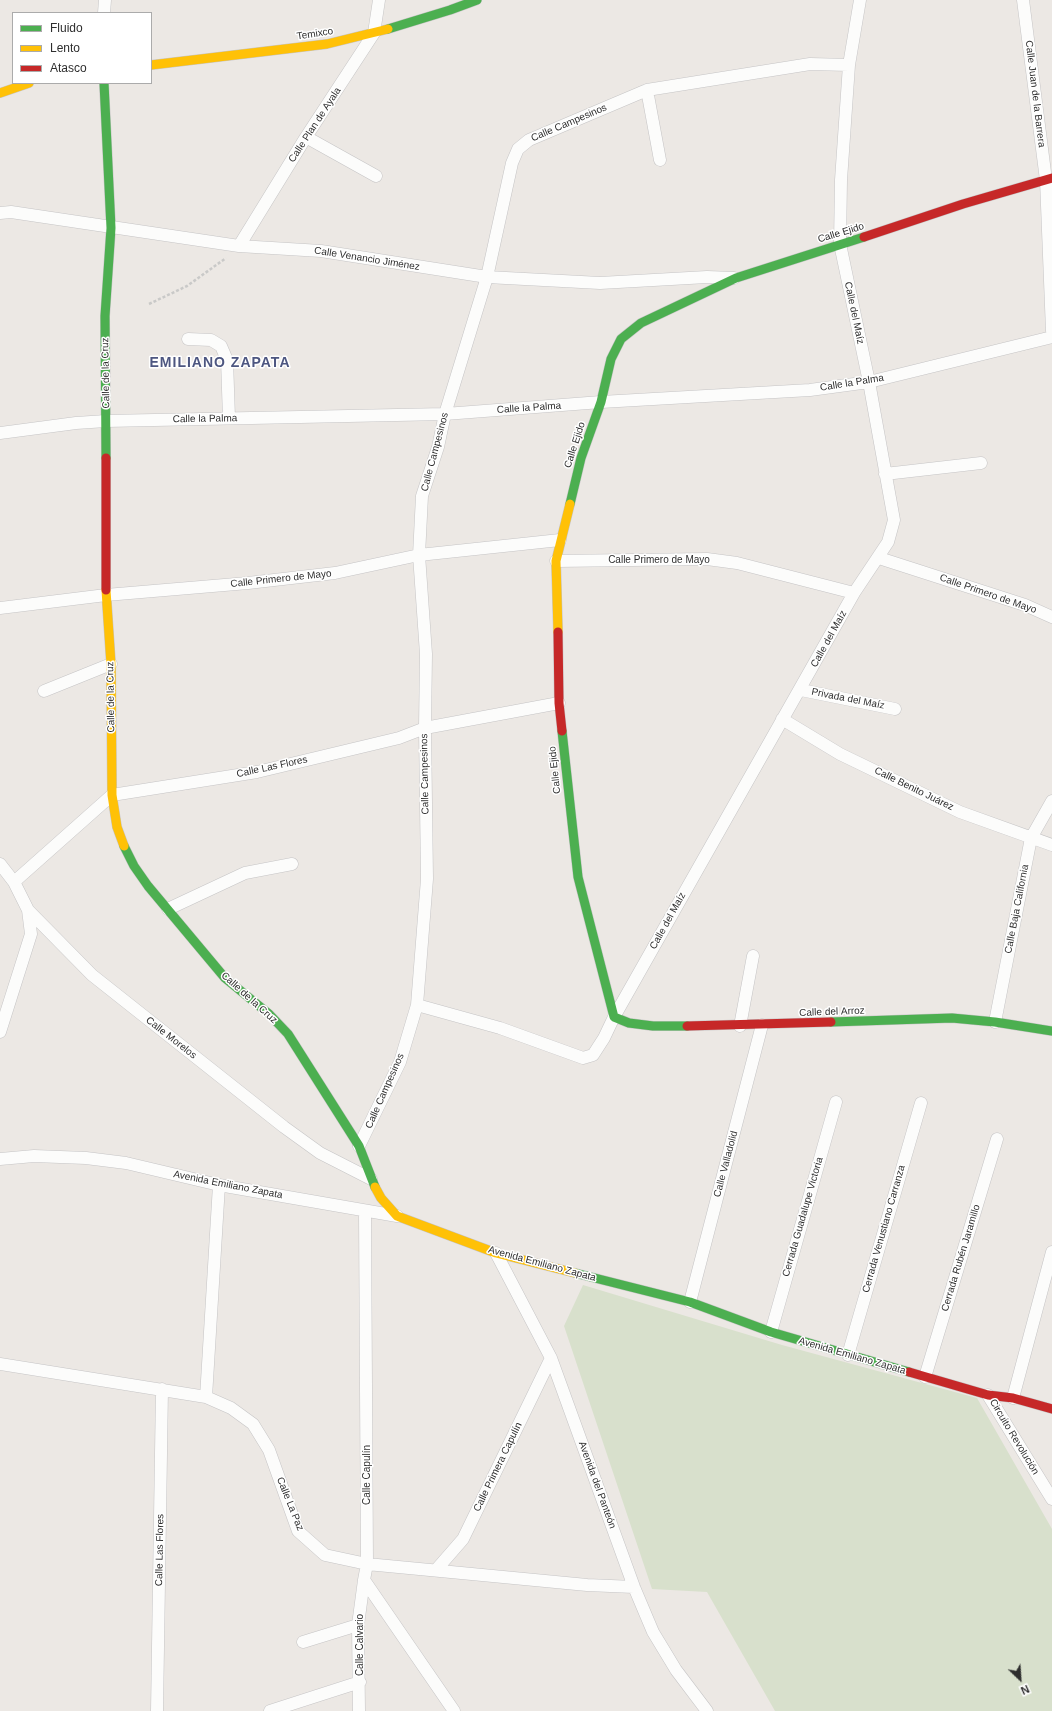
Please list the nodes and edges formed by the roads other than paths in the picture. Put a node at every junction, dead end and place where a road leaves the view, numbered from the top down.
1 (105, 0) edge
2 (379, 0) edge
3 (477, 0) edge
4 (860, 0) edge
5 (1023, 0) edge
6 (104, 12) edge
7 (374, 33) junction
8 (152, 65) edge
9 (849, 65) junction
10 (26, 84) edge
11 (104, 84) edge
12 (647, 90) junction
13 (0, 93) edge
14 (306, 137) junction
15 (660, 160) dead end
16 (376, 176) dead end
17 (1049, 179) edge
18 (0, 213) edge
19 (112, 228) junction
20 (840, 244) junction
21 (239, 246) junction
22 (487, 278) junction
23 (736, 278) junction
24 (1052, 331) edge
25 (1052, 337) edge
26 (188, 339) dead end
27 (869, 382) junction
28 (601, 402) junction
29 (445, 414) junction
30 (229, 418) junction
31 (106, 421) junction
32 (0, 433) edge
33 (981, 463) dead end
34 (885, 474) junction
35 (560, 540) junction
36 (420, 555) junction
37 (879, 558) junction
38 (556, 561) junction
39 (854, 593) junction
40 (106, 595) junction
41 (0, 608) edge
42 (1052, 617) edge
43 (111, 664) junction
44 (801, 690) junction
45 (44, 692) dead end
46 (559, 703) junction
47 (895, 709) dead end
48 (782, 720) junction
49 (425, 728) junction
50 (112, 795) junction
51 (1052, 801) edge
52 (1031, 838) junction
53 (1052, 846) edge
54 (0, 864) edge
55 (292, 864) dead end
56 (14, 882) junction
57 (168, 909) junction
58 (28, 910) junction
59 (753, 956) dead end
60 (416, 1006) junction
61 (614, 1017) junction
62 (995, 1022) junction
63 (762, 1025) junction
64 (740, 1026) junction
65 (1052, 1031) edge
66 (0, 1032) edge
67 (836, 1102) dead end
68 (921, 1103) dead end
69 (997, 1139) dead end
70 (359, 1146) junction
71 (0, 1159) edge
72 (371, 1178) junction
73 (219, 1185) junction
74 (365, 1211) junction
75 (397, 1216) junction
76 (1052, 1252) edge
77 (496, 1253) junction
78 (690, 1302) junction
79 (771, 1332) junction
80 (848, 1354) junction
81 (551, 1358) junction
82 (0, 1364) edge
83 (925, 1377) junction
84 (162, 1389) junction
85 (988, 1395) junction
86 (206, 1397) junction
87 (1013, 1398) junction
88 (1052, 1409) edge
89 (1052, 1499) edge
90 (367, 1564) junction
91 (436, 1570) junction
92 (364, 1580) junction
93 (634, 1586) junction
94 (358, 1625) junction
95 (303, 1642) dead end
96 (360, 1682) junction
97 (157, 1711) edge
98 (270, 1711) edge
99 (359, 1711) edge
100 (454, 1711) edge
101 (707, 1711) edge

1 - 6 street
2 - 7 street, Calle Plan de Ayala
3 - 7 main road, Temixco
4 - 9 street, Calle del Maíz
5 - 17 street, Calle Juan de la Barrera
7 - 8 main road, Temixco
7 - 14 street, Calle Plan de Ayala
9 - 12 street, Calle Campesinos
9 - 20 street, Calle del Maíz
10 - 13 main road
11 - 19 main road, Calle de la Cruz
12 - 15 street
12 - 22 street, Calle Campesinos
14 - 16 street
14 - 21 street, Calle Plan de Ayala
17 - 20 main road, Calle Ejido
17 - 24 street, Calle Juan de la Barrera
18 - 19 street, Calle Venancio Jiménez
19 - 21 street, Calle Venancio Jiménez
19 - 31 main road, Calle de la Cruz
20 - 23 main road, Calle Ejido
20 - 27 street, Calle del Maíz
21 - 22 street, Calle Venancio Jiménez
22 - 23 street, Calle Venancio Jiménez
22 - 29 street, Calle Campesinos
23 - 28 main road, Calle Ejido
25 - 27 street, Calle la Palma
26 - 30 street
27 - 28 street, Calle la Palma
27 - 34 street, Calle del Maíz
28 - 29 street, Calle la Palma
28 - 35 main road, Calle Ejido
29 - 30 street, Calle la Palma
29 - 36 street, Calle Campesinos
30 - 31 street, Calle la Palma
31 - 32 street, Calle la Palma
31 - 40 main road, Calle de la Cruz
33 - 34 street
34 - 37 street, Calle del Maíz
35 - 36 street, Calle Primero de Mayo
35 - 38 main road, Calle Ejido
36 - 40 street, Calle Primero de Mayo
36 - 49 street, Calle Campesinos
37 - 39 street, Calle del Maíz
37 - 42 street, Calle Primero de Mayo
38 - 39 street, Calle Primero de Mayo
38 - 46 main road, Calle Ejido
39 - 44 street, Calle del Maíz
40 - 41 street, Calle Primero de Mayo
40 - 43 main road, Calle de la Cruz
43 - 45 street
43 - 50 main road, Calle de la Cruz
44 - 47 street, Privada del Maíz
44 - 48 street, Calle del Maíz
46 - 49 street, Calle Las Flores
46 - 61 main road, Calle Ejido
48 - 52 street, Calle Benito Juárez
48 - 61 street, Calle del Maíz
49 - 50 street, Calle Las Flores
49 - 60 street, Calle Campesinos
50 - 56 street
50 - 57 main road, Calle de la Cruz
51 - 52 street, Calle Baja California
52 - 53 street, Calle Benito Juárez
52 - 62 street, Calle Baja California
54 - 56 street, Calle Morelos
55 - 57 street
56 - 58 street, Calle Morelos
57 - 70 main road, Calle de la Cruz
58 - 66 street
58 - 72 street, Calle Morelos
59 - 64 street
60 - 61 street, Calle del Maíz
60 - 70 street, Calle Campesinos
61 - 64 main road, Calle del Arroz
62 - 63 main road, Calle del Arroz
62 - 65 main road, Calle del Arroz
63 - 64 main road, Calle del Arroz
63 - 78 street, Calle Valladolid
67 - 79 street, Cerrada Guadalupe Victoria
68 - 80 street, Cerrada Venustiano Carranza
69 - 83 street, Cerrada Rubén Jaramillo
70 - 72 main road, Calle de la Cruz
71 - 73 street, Avenida Emiliano Zapata
72 - 75 main road, Calle de la Cruz
73 - 74 street, Avenida Emiliano Zapata
73 - 86 street
74 - 75 street, Avenida Emiliano Zapata
74 - 90 street, Calle Capulín
75 - 77 main road, Avenida Emiliano Zapata
76 - 87 street
77 - 78 main road, Avenida Emiliano Zapata
77 - 81 street, Avenida del Panteón
78 - 79 main road, Avenida Emiliano Zapata
79 - 80 main road, Avenida Emiliano Zapata
80 - 83 main road, Avenida Emiliano Zapata
81 - 91 street, Calle Primera Capulín
81 - 93 street, Avenida del Panteón
82 - 84 street, Calle La Paz
83 - 85 main road, Avenida Emiliano Zapata
84 - 86 street, Calle La Paz
84 - 97 street, Calle Las Flores
85 - 87 main road, Avenida Emiliano Zapata
85 - 89 street, Circuito Revolución
86 - 90 street, Calle La Paz
87 - 88 main road, Avenida Emiliano Zapata
90 - 91 street, Calle La Paz
90 - 92 street, Calle Capulín
91 - 93 street, Calle La Paz
92 - 94 street, Calle Calvario
92 - 100 street
93 - 101 street, Avenida del Panteón
94 - 95 street
94 - 96 street, Calle Calvario
96 - 98 street
96 - 99 street, Calle Calvario

